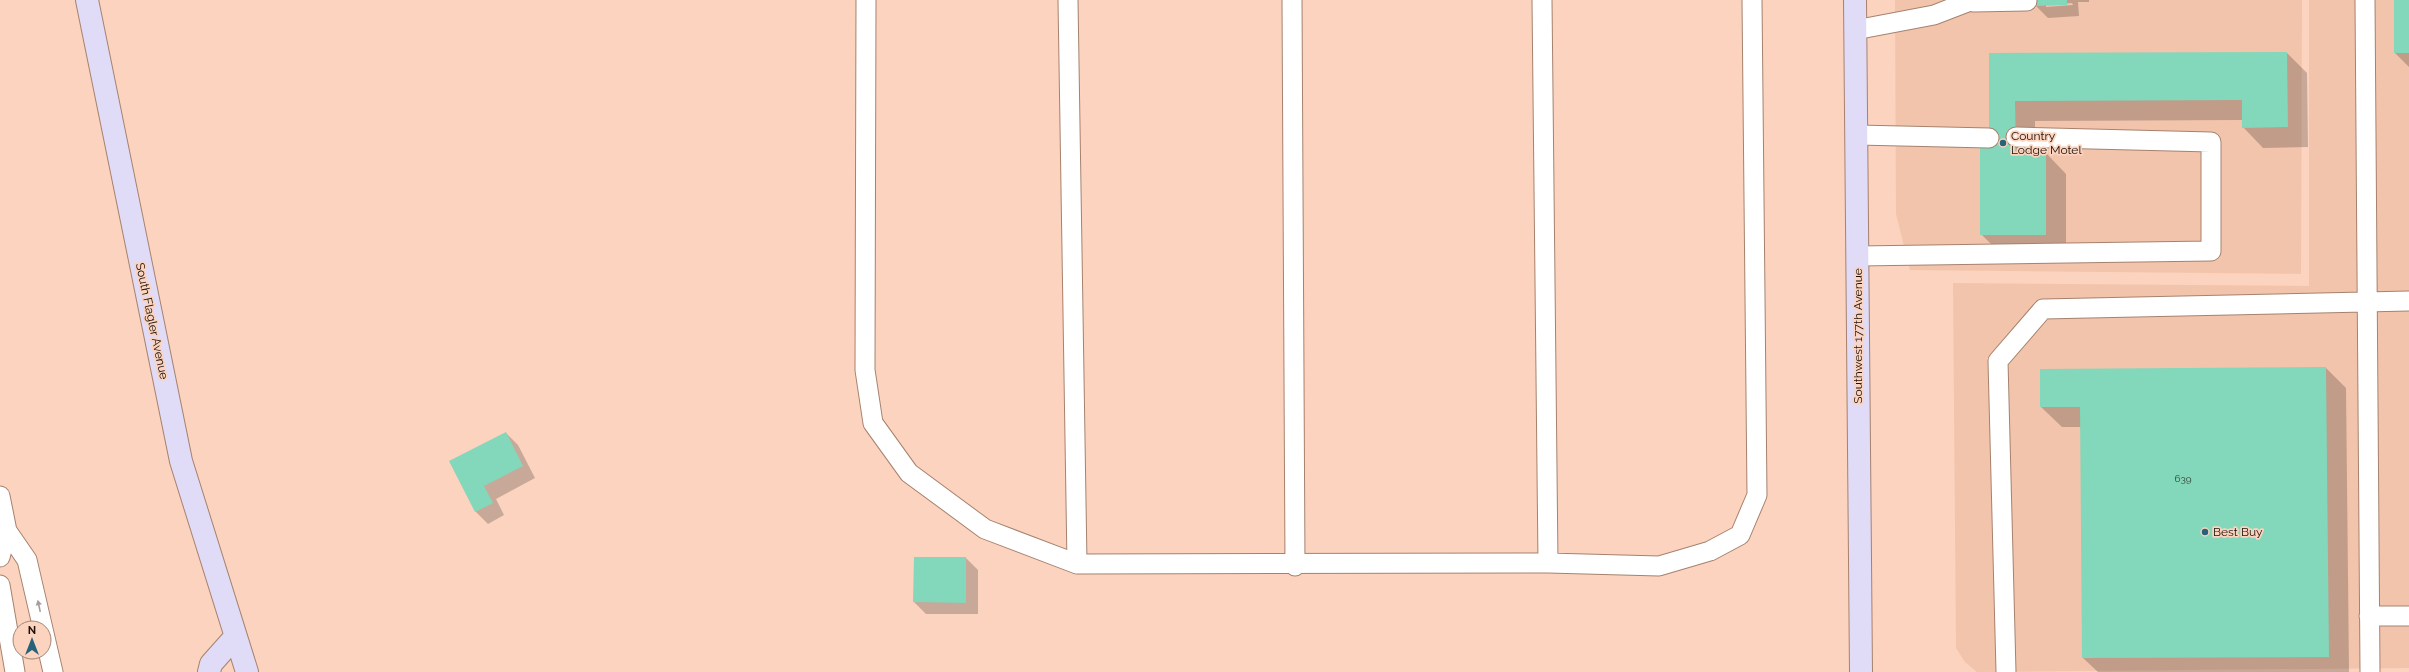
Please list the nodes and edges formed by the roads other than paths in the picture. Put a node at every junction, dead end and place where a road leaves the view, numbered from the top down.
1 (87, 0) edge
2 (866, 0) edge
3 (1068, 0) edge
4 (1292, 0) edge
5 (1542, 0) edge
6 (1752, 0) edge
7 (1855, 0) edge
8 (2365, 0) edge
9 (1973, 1) edge
10 (2027, 1) edge
11 (1856, 30) junction
12 (1856, 135) junction
13 (1990, 138) dead end
14 (2016, 138) dead end
15 (1858, 256) junction
16 (2409, 301) edge
17 (2368, 302) junction
18 (0, 496) edge
19 (7, 531) junction
20 (0, 557) edge
21 (1548, 563) junction
22 (1077, 564) junction
23 (1295, 566) junction
24 (0, 585) edge
25 (2369, 616) junction
26 (2409, 616) edge
27 (235, 637) junction
28 (15, 672) edge
29 (53, 672) edge
30 (209, 672) edge
31 (247, 672) edge
32 (1861, 672) edge
33 (2006, 672) edge
34 (2370, 672) edge

1 - 27 street, South Flagler Avenue
2 - 22 lane
3 - 22 lane
4 - 23 lane
5 - 21 lane
6 - 21 lane
7 - 11 street, Southwest 177th Avenue
8 - 17 lane
9 - 10 lane
9 - 11 lane
11 - 12 street, Southwest 177th Avenue
12 - 13 lane
12 - 15 street, Southwest 177th Avenue
14 - 15 lane
15 - 32 street, Southwest 177th Avenue
16 - 17 lane
17 - 25 lane
17 - 33 lane
18 - 19 lane
19 - 20 lane
29 -> 19 lane
21 - 23 lane
22 - 23 lane
24 - 28 lane
25 - 26 lane
25 - 34 lane
27 - 30 street
27 - 31 street, South Flagler Avenue

